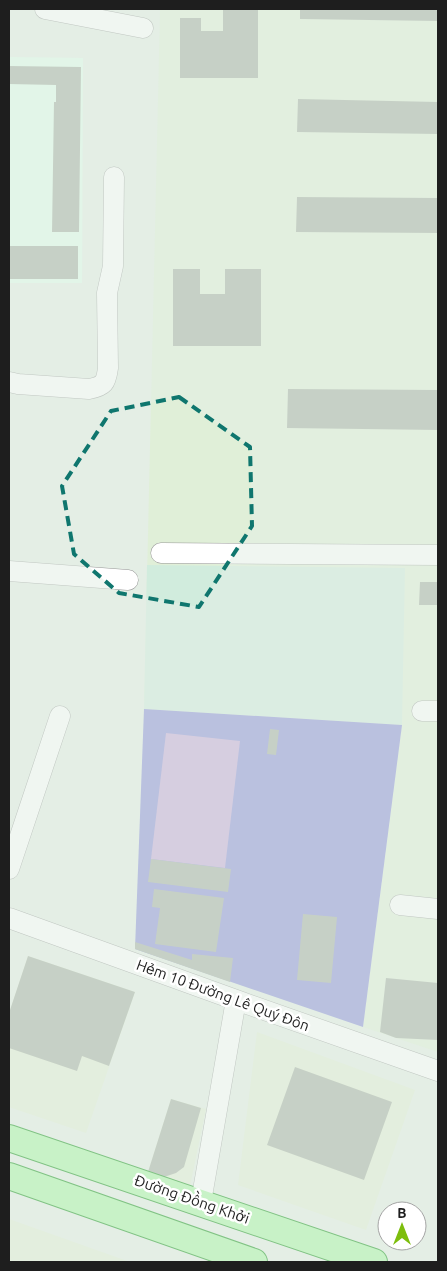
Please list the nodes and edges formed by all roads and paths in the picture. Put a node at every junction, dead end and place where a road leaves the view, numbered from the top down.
1 (46, 9) edge
2 (143, 28) dead end
3 (114, 177) dead end
4 (9, 382) edge
5 (161, 553) dead end
6 (438, 555) edge
7 (9, 572) edge
8 (128, 580) dead end
9 (60, 716) dead end
10 (9, 869) edge
11 (400, 905) dead end
12 (438, 909) edge
13 (9, 918) edge
14 (236, 1000) junction
15 (438, 1071) edge
16 (9, 1138) edge
17 (9, 1176) edge
18 (201, 1202) junction
19 (254, 1262) edge
20 (372, 1262) edge

1 - 2 street
3 - 4 street
5 - 6 street
7 - 8 street
9 - 10 street
11 - 12 street
13 - 14 street, Hẻm 10 Đường Lê Quý Đôn
14 - 15 street, Hẻm 10 Đường Lê Quý Đôn
14 - 18 street
16 - 18 main road, Đường Đồng Khởi
17 - 19 main road
18 - 20 main road, Đường Đồng Khởi

